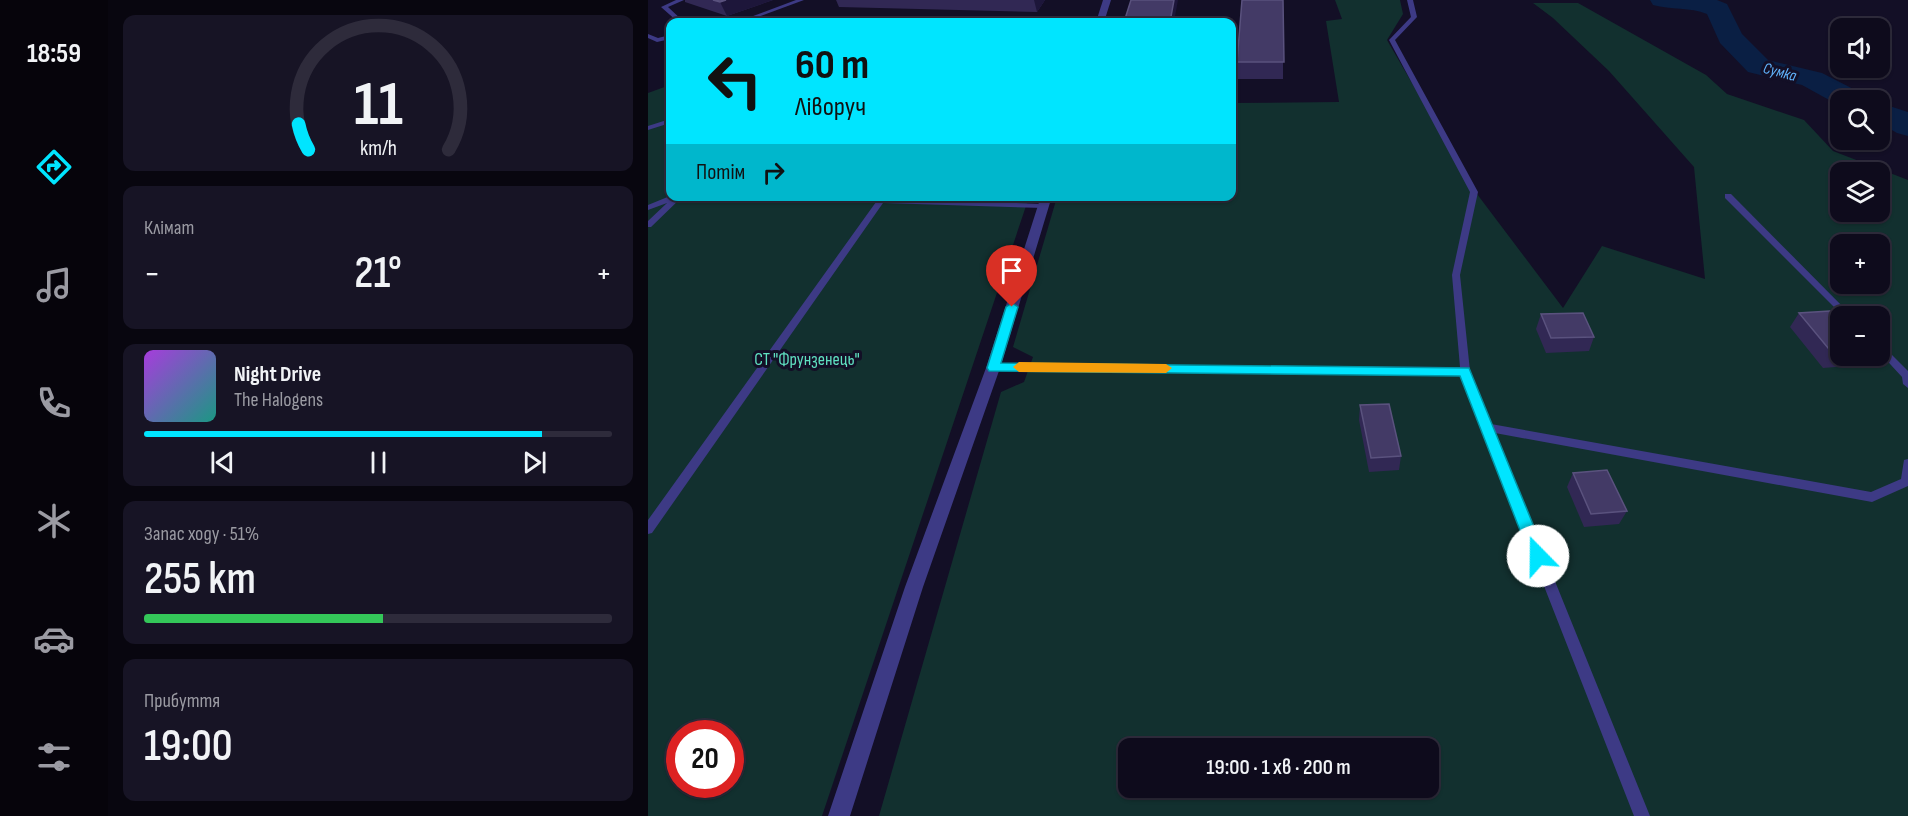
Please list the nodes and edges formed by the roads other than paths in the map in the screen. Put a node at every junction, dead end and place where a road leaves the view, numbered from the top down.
1 (681, 0) edge
2 (801, 0) edge
3 (1107, 0) edge
4 (1410, 0) edge
5 (676, 18) edge
6 (751, 18) edge
7 (1101, 18) edge
8 (648, 36) edge
9 (666, 39) edge
10 (666, 122) edge
11 (648, 128) edge
12 (1728, 196) dead end
13 (666, 201) edge
14 (672, 201) edge
15 (881, 201) edge
16 (1045, 201) edge
17 (648, 208) edge
18 (648, 225) edge
19 (1838, 306) edge
20 (1890, 358) edge
21 (993, 368) junction
22 (1465, 372) junction
23 (1908, 384) edge
24 (1486, 427) junction
25 (1908, 463) edge
26 (648, 529) edge
27 (839, 816) edge
28 (1642, 816) edge

1 - 5 lane
2 - 6 lane
3 - 7 street
4 - 22 lane
8 - 9 lane
10 - 11 lane
12 - 19 lane
13 - 17 lane
14 - 18 lane
15 - 26 lane
16 - 21 street
20 - 23 lane
21 - 22 lane
21 - 27 street
22 - 24 lane
24 - 25 lane
24 - 28 lane

